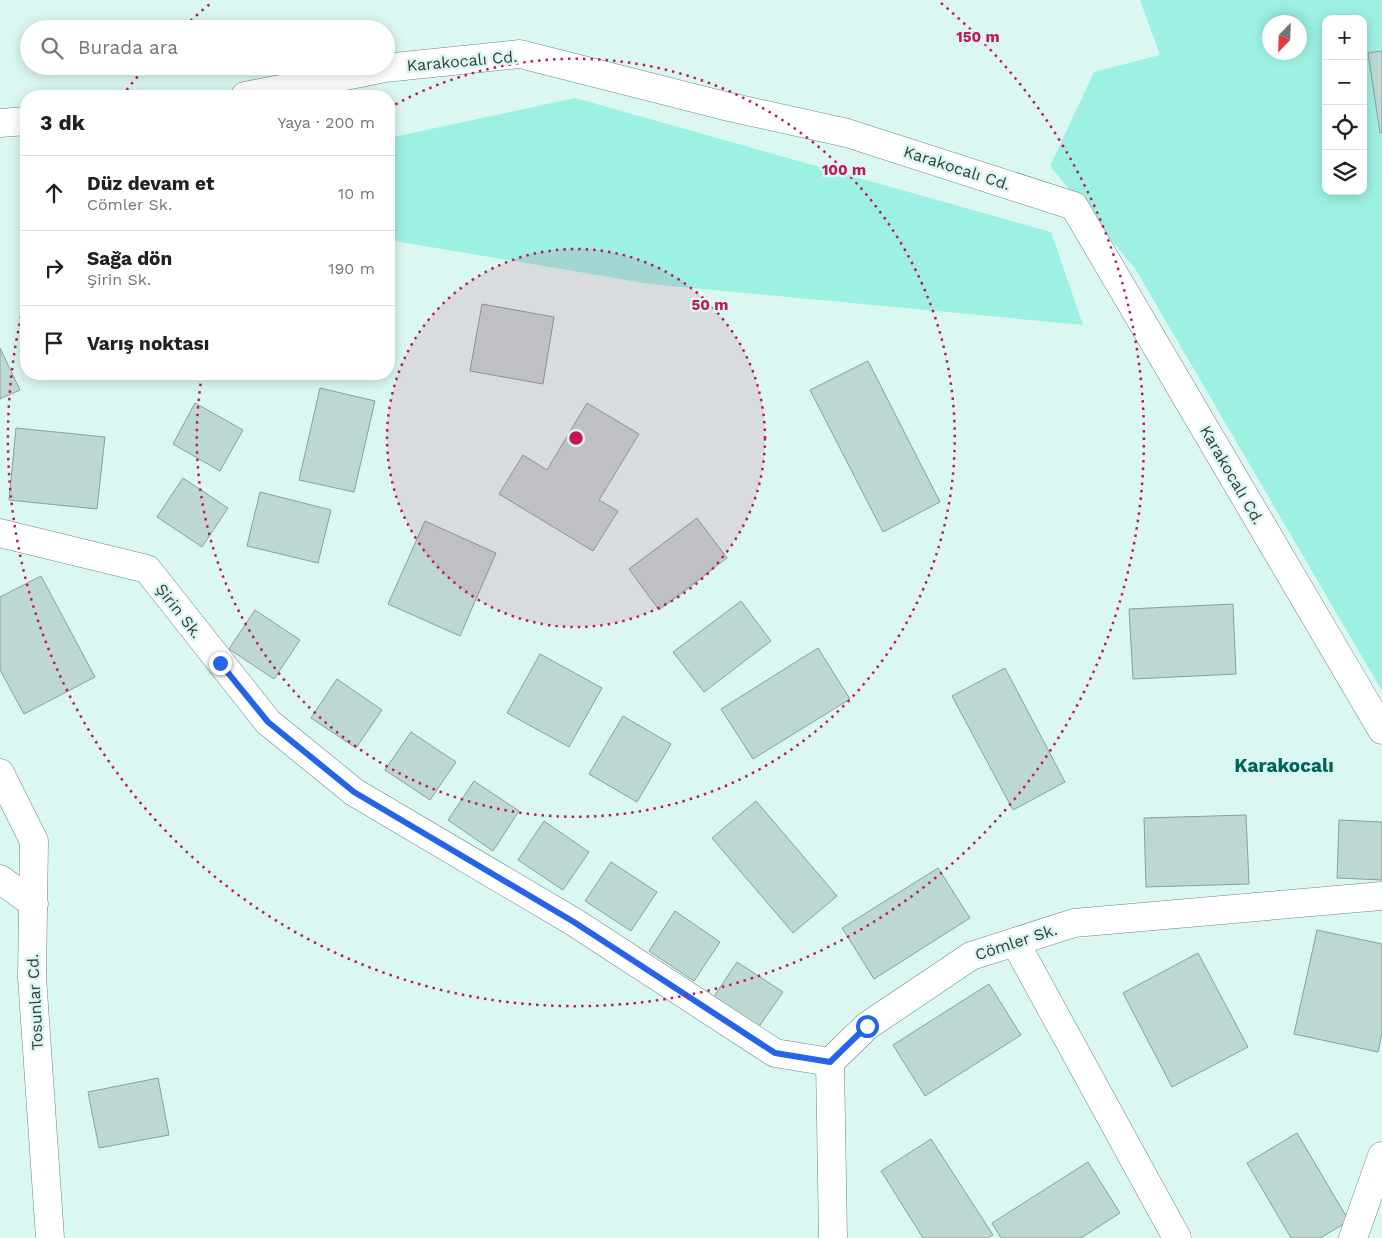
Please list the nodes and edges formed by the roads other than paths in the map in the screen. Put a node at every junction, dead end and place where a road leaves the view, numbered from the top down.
1 (395, 67) edge
2 (350, 75) edge
3 (275, 90) edge
4 (20, 121) edge
5 (0, 123) edge
6 (0, 533) edge
7 (1382, 730) edge
8 (0, 773) edge
9 (0, 879) edge
10 (1382, 896) edge
11 (34, 904) junction
12 (1015, 942) junction
13 (830, 1062) junction
14 (1382, 1156) edge
15 (50, 1238) edge
16 (833, 1238) edge
17 (1177, 1238) edge
18 (1353, 1238) edge

1 - 7 street, Karakocalı Cd.
2 - 3 street, Karakocalı Cd.
4 - 5 street
6 - 13 street, Şirin Sk.
8 - 11 street, Tosunlar Cd.
9 - 11 street
10 - 12 street, Cömler Sk.
11 - 15 street, Tosunlar Cd.
12 - 13 street, Cömler Sk.
12 - 17 street
13 - 16 street
14 - 18 street

